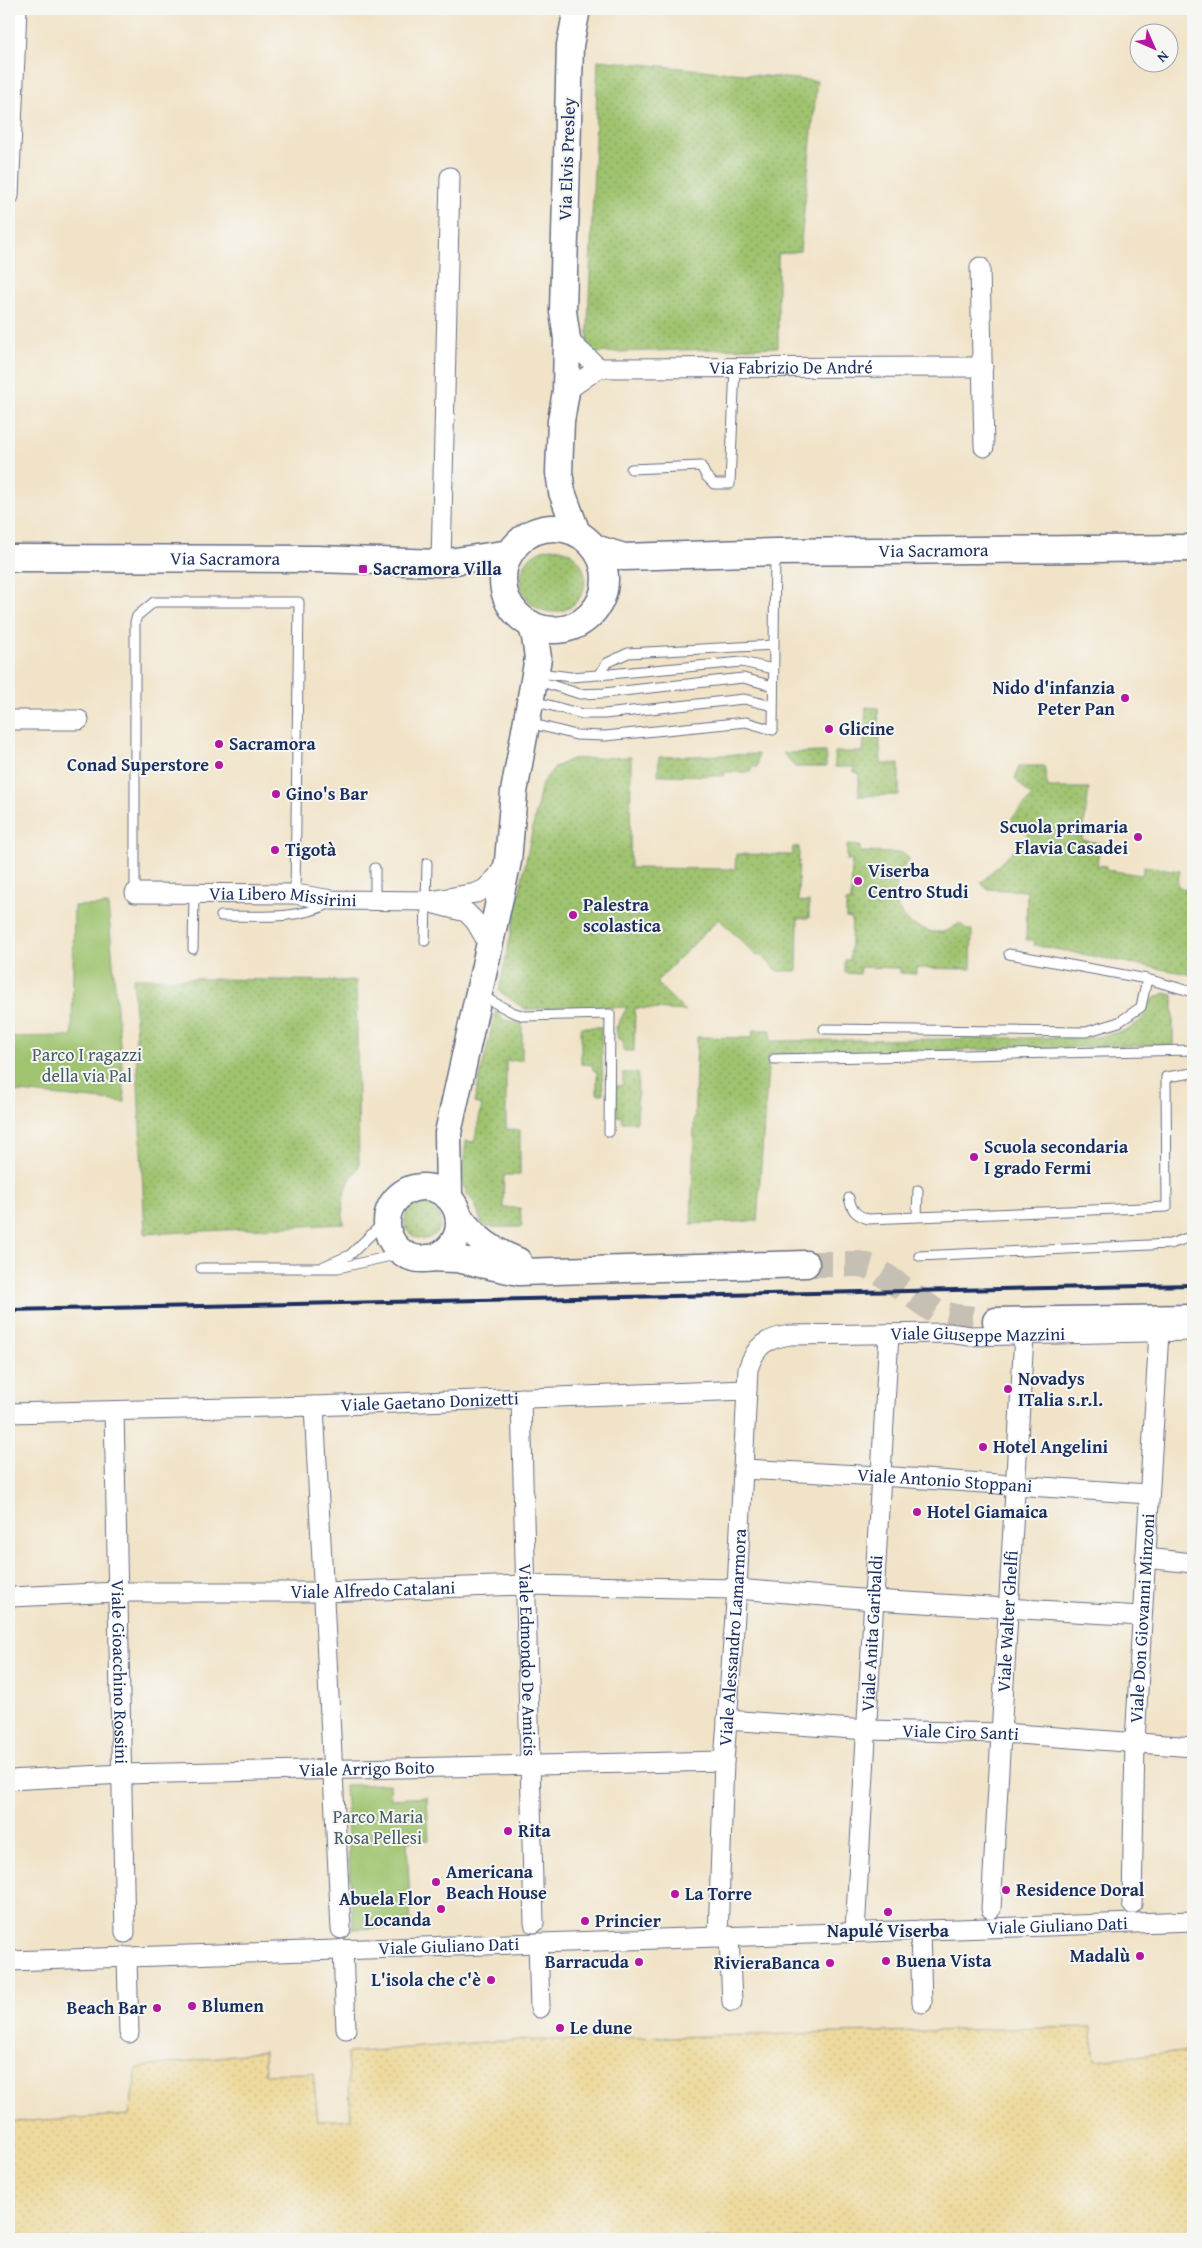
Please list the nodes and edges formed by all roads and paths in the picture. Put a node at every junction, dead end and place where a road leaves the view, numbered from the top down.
1 (17, 9) edge
2 (577, 9) edge
3 (450, 177) dead end
4 (9, 196) edge
5 (980, 267) dead end
6 (563, 311) junction
7 (567, 339) junction
8 (735, 367) junction
9 (983, 367) junction
10 (599, 368) junction
11 (566, 391) junction
12 (561, 421) junction
13 (984, 447) dead end
14 (631, 469) dead end
15 (559, 472) junction
16 (534, 532) junction
17 (586, 541) junction
18 (1193, 548) edge
19 (775, 552) junction
20 (510, 553) junction
21 (675, 556) junction
22 (9, 558) edge
23 (442, 563) junction
24 (504, 585) junction
25 (604, 589) junction
26 (531, 624) junction
27 (571, 627) junction
28 (774, 645) junction
29 (773, 669) junction
30 (598, 675) junction
31 (773, 686) junction
32 (542, 696) junction
33 (773, 706) junction
34 (9, 720) edge
35 (79, 720) dead end
36 (512, 818) junction
37 (508, 861) junction
38 (427, 863) dead end
39 (375, 868) dead end
40 (135, 893) joint
41 (194, 894) junction
42 (295, 894) junction
43 (338, 900) junction
44 (375, 901) junction
45 (427, 901) junction
46 (221, 916) dead end
47 (425, 941) dead end
48 (489, 945) junction
49 (193, 949) dead end
50 (1009, 954) dead end
51 (1147, 979) junction
52 (1193, 992) edge
53 (479, 994) junction
54 (824, 1029) dead end
55 (1193, 1050) edge
56 (774, 1059) dead end
57 (1193, 1073) edge
58 (452, 1114) junction
59 (610, 1132) dead end
60 (418, 1187) junction
61 (918, 1190) dead end
62 (849, 1198) dead end
63 (454, 1207) junction
64 (917, 1217) junction
65 (387, 1219) junction
66 (1193, 1236) edge
67 (415, 1256) junction
68 (919, 1256) dead end
69 (806, 1264) tunnel mouth
70 (201, 1268) dead end
71 (319, 1268) junction
72 (550, 1270) junction
73 (1193, 1318) edge
74 (996, 1321) tunnel mouth
75 (1193, 1331) edge
76 (1159, 1332) junction
77 (889, 1334) junction
78 (1024, 1335) junction
79 (763, 1343) joint
80 (747, 1390) junction
81 (522, 1398) junction
82 (314, 1406) junction
83 (114, 1411) junction
84 (9, 1413) edge
85 (743, 1468) junction
86 (880, 1476) junction
87 (1016, 1485) junction
88 (1148, 1494) junction
89 (1145, 1558) junction
90 (1193, 1563) edge
91 (526, 1585) junction
92 (737, 1589) junction
93 (117, 1592) junction
94 (323, 1592) junction
95 (11, 1597) dead end
96 (874, 1600) junction
97 (1008, 1609) junction
98 (1141, 1616) junction
99 (726, 1720) junction
100 (867, 1730) junction
101 (1002, 1733) junction
102 (1135, 1741) junction
103 (1193, 1747) edge
104 (724, 1761) junction
105 (530, 1765) junction
106 (332, 1769) junction
107 (123, 1774) junction
108 (9, 1780) edge
109 (1132, 1904) dead end
110 (991, 1908) dead end
111 (1193, 1921) edge
112 (534, 1923) dead end
113 (341, 1929) dead end
114 (920, 1930) junction
115 (855, 1932) junction
116 (125, 1933) dead end
117 (724, 1936) junction
118 (538, 1943) junction
119 (343, 1949) junction
120 (127, 1957) junction
121 (9, 1961) edge
122 (732, 2002) dead end
123 (922, 2003) dead end
124 (540, 2008) dead end
125 (346, 2029) dead end
126 (129, 2033) dead end

1 - 4 street
2 - 6 street, Via Elvis Presley
3 - 23 street
5 - 9 street
6 - 7 street, Via Elvis Presley
6 - 12 street, Via Elvis Presley
7 - 10 street
7 - 11 street, Via Elvis Presley
8 - 9 street, Via Fabrizio De André
8 - 10 street, Via Fabrizio De André
8 - 14 lane
9 - 13 street
10 - 11 street
11 - 12 street, Via Elvis Presley
12 - 15 street, Via Elvis Presley
15 - 16 street, Via Elvis Presley
15 - 17 street, Via Elvis Presley
16 - 17 street
16 - 20 street
17 - 21 street, Via Sacramora
17 - 25 street
18 - 19 street, Via Sacramora
19 - 21 street, Via Sacramora
19 - 28 lane
20 - 23 street, Via Sacramora
20 - 24 street
21 - 25 street, Via Sacramora
22 - 23 street, Via Sacramora
23 - 24 street, Via Sacramora
24 - 26 street
25 - 27 street
26 - 27 street
26 - 36 street, Via Libero Missirini
27 - 32 street, Via Libero Missirini
28 - 29 lane
28 - 30 lane
29 - 30 lane
29 - 31 lane
30 - 32 lane
31 - 32 lane
31 - 33 lane
32 - 33 lane
32 - 33 lane
32 - 36 street, Via Libero Missirini
34 - 35 street
36 - 37 street, Via Libero Missirini
37 - 45 street, Via Libero Missirini
37 - 48 street, Via Libero Missirini
38 - 45 lane
39 - 44 lane
40 - 41 street, Via Libero Missirini
40 - 42 lane
41 - 42 street, Via Libero Missirini
41 - 49 lane
42 - 43 street, Via Libero Missirini
43 - 44 street, Via Libero Missirini
43 - 46 lane
44 - 45 street, Via Libero Missirini
45 - 47 lane
45 - 48 street, Via Libero Missirini
48 - 53 street, Via Libero Missirini
50 - 51 lane
51 - 52 lane
51 - 54 lane
53 - 58 street, Via Libero Missirini
53 - 59 lane
55 - 56 lane
57 - 64 lane
58 - 60 street, Via Libero Missirini
58 - 63 street, Via Libero Missirini
60 - 63 street
60 - 65 street
61 - 64 lane
62 - 64 lane
63 - 67 street
63 - 72 street
65 - 67 street
65 - 71 lane
66 - 68 lane
67 - 71 lane
67 - 72 street
69 - 72 street
70 - 71 lane
73 - 74 street, Viale Giuseppe Mazzini
75 - 76 street, Viale Giuseppe Mazzini
76 - 78 street, Viale Giuseppe Mazzini
76 - 88 street, Viale Don Giovanni Minzoni
77 - 78 street, Viale Giuseppe Mazzini
77 - 79 street, Viale Giuseppe Mazzini
77 - 86 street, Viale Anita Garibaldi
78 - 87 street, Viale Walter Ghelfi
79 - 80 street, Viale Alessandro Lamarmora
80 - 81 street, Viale Gaetano Donizetti
80 - 85 street, Viale Alessandro Lamarmora
81 - 82 street, Viale Gaetano Donizetti
81 - 91 street, Viale Edmondo De Amicis
82 - 83 street, Viale Gaetano Donizetti
82 - 94 street
83 - 84 street, Viale Gaetano Donizetti
83 - 93 street, Viale Gioacchino Rossini
85 - 86 street, Viale Antonio Stoppani
85 - 92 street, Viale Alessandro Lamarmora
86 - 87 street, Viale Antonio Stoppani
86 - 96 street, Viale Anita Garibaldi
87 - 88 street, Viale Antonio Stoppani
87 - 97 street, Viale Walter Ghelfi
88 - 89 street, Viale Don Giovanni Minzoni
89 - 90 street
89 - 98 street, Viale Don Giovanni Minzoni
91 - 92 street, Viale Alfredo Catalani
91 - 94 street, Viale Alfredo Catalani
91 - 105 street, Viale Edmondo De Amicis
92 - 96 street, Viale Alfredo Catalani
92 - 99 street, Viale Alessandro Lamarmora
93 - 94 street, Viale Alfredo Catalani
93 - 95 street, Viale Alfredo Catalani
93 - 107 street, Viale Gioacchino Rossini
94 - 106 street
96 - 97 street, Viale Alfredo Catalani
96 - 100 street, Viale Anita Garibaldi
97 - 98 street, Viale Alfredo Catalani
97 - 101 street, Viale Walter Ghelfi
98 - 102 street, Viale Don Giovanni Minzoni
99 - 100 street, Viale Ciro Santi
99 - 104 street, Viale Alessandro Lamarmora
100 - 101 street, Viale Ciro Santi
100 - 115 street, Viale Anita Garibaldi
101 - 102 street, Viale Ciro Santi
101 - 110 street, Viale Walter Ghelfi
102 - 103 street, Viale Ciro Santi
102 - 109 street, Viale Don Giovanni Minzoni
104 - 105 street, Viale Arrigo Boito
104 - 117 street, Viale Alessandro Lamarmora
105 - 106 street, Viale Arrigo Boito
105 - 112 street, Viale Edmondo De Amicis
106 - 107 street, Viale Arrigo Boito
106 - 113 street
107 - 108 street, Viale Arrigo Boito
107 - 116 street, Viale Gioacchino Rossini
111 - 114 street, Viale Giuliano Dati
114 - 115 street, Viale Giuliano Dati
114 - 123 street
115 - 117 street, Viale Giuliano Dati
117 - 118 street, Viale Giuliano Dati
117 - 122 street, Viale Alessandro Lamarmora
118 - 119 street, Viale Giuliano Dati
118 - 124 street
119 - 120 street, Viale Giuliano Dati
119 - 125 street
120 - 121 street, Viale Giuliano Dati
120 - 126 street

